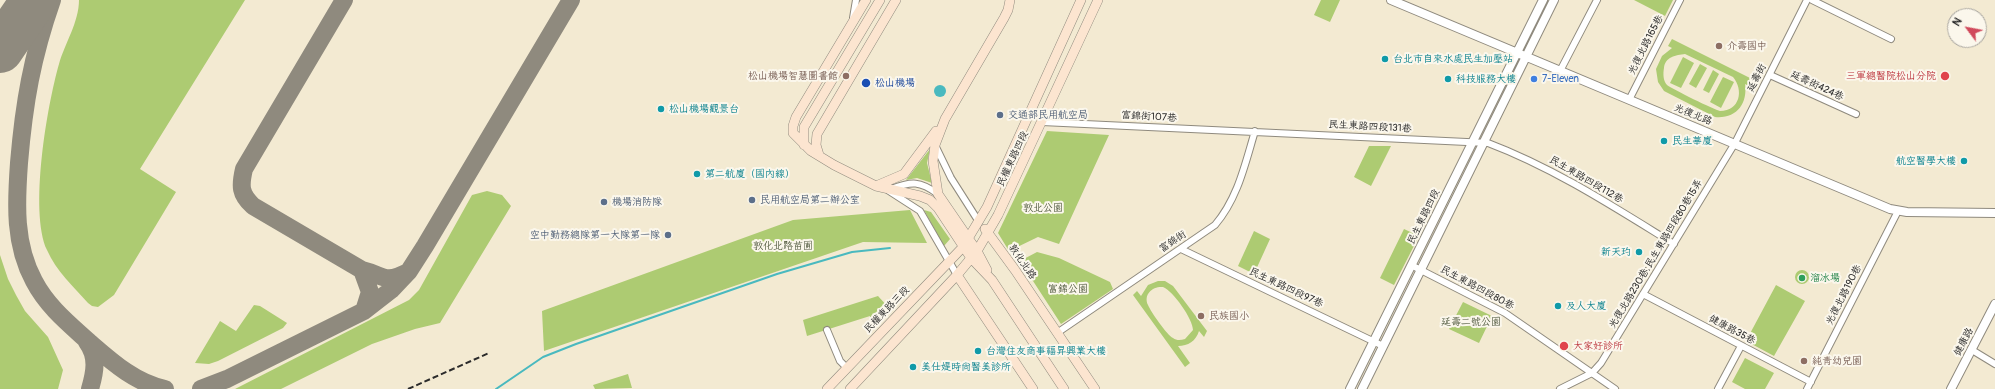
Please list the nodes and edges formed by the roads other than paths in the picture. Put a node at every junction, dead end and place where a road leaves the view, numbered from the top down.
1 (856, 0) edge
2 (866, 0) edge
3 (880, 0) edge
4 (896, 0) edge
5 (1010, 0) edge
6 (1082, 0) edge
7 (1098, 0) edge
8 (1391, 0) edge
9 (1543, 0) edge
10 (1554, 0) edge
11 (1596, 0) edge
12 (1680, 0) edge
13 (1808, 0) edge
14 (1812, 0) edge
15 (852, 23) junction
16 (1891, 39) dead end
17 (1516, 53) junction
18 (1525, 57) junction
19 (1560, 71) junction
20 (1770, 75) junction
21 (1629, 100) junction
22 (1856, 114) dead end
23 (945, 119) junction
24 (1042, 122) junction
25 (1255, 131) junction
26 (1472, 142) junction
27 (1483, 143) junction
28 (1735, 143) junction
29 (804, 145) junction
30 (935, 146) junction
31 (819, 155) junction
32 (876, 186) junction
33 (888, 190) junction
34 (938, 194) junction
35 (1898, 211) junction
36 (1995, 213) edge
37 (979, 222) junction
38 (988, 233) junction
39 (968, 238) junction
40 (1674, 244) junction
41 (963, 247) junction
42 (1181, 249) junction
43 (974, 254) junction
44 (949, 262) junction
45 (1411, 265) junction
46 (1420, 270) junction
47 (957, 275) junction
48 (1643, 294) junction
49 (1995, 304) edge
50 (827, 330) dead end
51 (1056, 333) junction
52 (1373, 341) junction
53 (1383, 346) junction
54 (1741, 346) junction
55 (1972, 350) junction
56 (1995, 364) edge
57 (847, 368) junction
58 (1592, 373) junction
59 (1811, 382) junction
60 (827, 389) edge
61 (850, 389) edge
62 (1033, 389) edge
63 (1064, 389) edge
64 (1095, 389) edge
65 (1350, 389) edge
66 (1362, 389) edge
67 (1560, 389) edge
68 (1615, 389) edge
69 (1718, 389) edge
70 (1807, 389) edge
71 (1951, 389) edge

1 - 15 street
2 - 15 main road
3 - 29 main road
4 - 31 main road
5 - 23 main road
6 - 37 main road, 民權東路四段
7 - 24 main road, 民權東路四段
8 - 17 street, 光復北路
9 - 17 street, 民生東路四段
10 - 18 street, 民生東路四段
11 - 19 street
12 - 21 street, 光復北路165巷
13 - 20 street, 延壽街
14 - 16 street
15 - 29 main road
17 - 18 street, 光復北路
17 - 26 street, 民生東路四段
18 - 19 street, 光復北路
18 - 27 street, 民生東路四段
19 - 21 street, 光復北路
20 - 22 street, 延壽街424巷
20 - 28 street, 延壽街
21 - 28 street, 光復北路
23 - 30 main road
23 - 32 main road
24 - 25 street, 富錦街107巷
24 - 38 main road, 民權東路四段
25 - 26 street, 民生東路四段131巷
25 - 42 street, 富錦街
26 - 27 street, 民生東路四段131巷
26 - 45 street, 民生東路四段
27 - 40 street, 民生東路四段112巷
27 - 46 street, 民生東路四段
28 - 35 street, 光復北路
28 - 40 street, 光復北路230巷;民生東路四段80巷15弄
29 - 31 main road
30 - 34 main road
30 - 37 street, 敦化北路
31 - 32 main road
32 - 33 main road
33 - 34 street
33 - 41 main road
33 - 44 street
34 - 39 main road
35 - 36 street, 光復北路
35 - 59 street, 光復北路190巷
37 - 38 main road, 敦化北路
37 - 39 main road, 民權東路四段
38 - 43 main road, 民權東路四段
38 - 51 main road, 敦化北路
39 - 41 main road, 民權東路四段
39 - 43 main road
40 - 48 street, 光復北路230巷;民生東路四段80巷15弄
41 - 43 main road
41 - 44 main road, 民權東路三段
42 - 51 street, 富錦街
42 - 52 street, 民生東路四段97巷
43 - 47 main road
43 - 63 main road
44 - 47 street
44 - 57 main road, 民權東路三段
45 - 46 street, 民生東路四段80巷
45 - 52 street, 民生東路四段
46 - 53 street, 民生東路四段
46 - 58 street, 民生東路四段80巷
47 - 61 main road
47 - 62 main road
48 - 54 street, 健康路35巷
48 - 58 street, 光復北路230巷;民生東路四段80巷15弄
49 - 55 street, 健康路
50 - 57 street
51 - 64 main road, 敦化北路
52 - 53 street, 民生東路四段97巷
52 - 65 street, 民生東路四段
53 - 66 street, 民生東路四段
54 - 59 street, 健康路35巷
54 - 69 street
55 - 56 street
55 - 71 street, 健康路
57 - 60 main road, 民權東路三段
58 - 67 street
58 - 68 street, 民生東路四段80巷
59 - 70 street, 光復北路190巷

